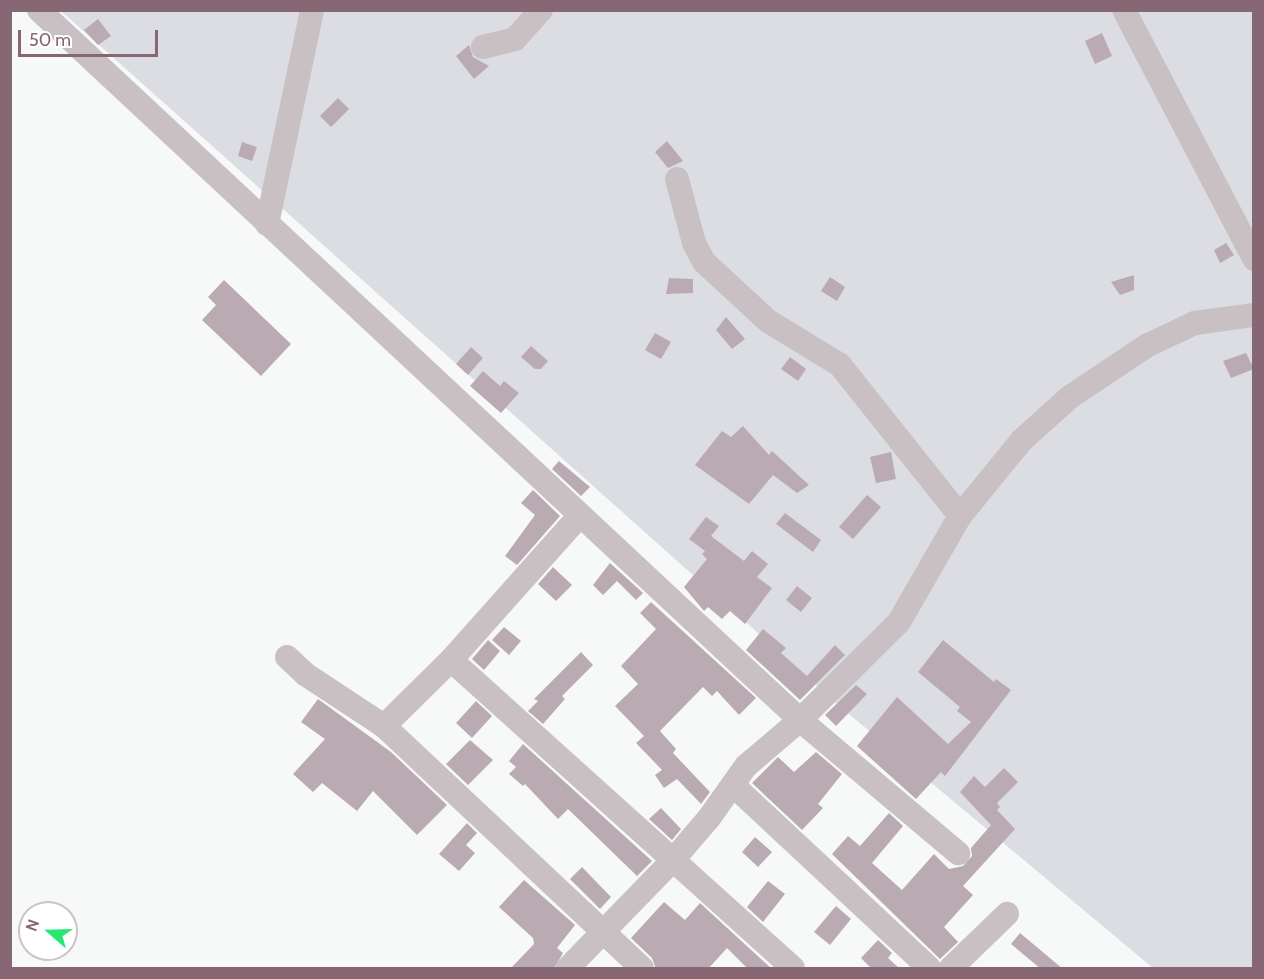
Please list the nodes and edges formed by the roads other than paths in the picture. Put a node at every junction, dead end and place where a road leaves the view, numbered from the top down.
1 (39, 10) edge
2 (312, 10) edge
3 (541, 10) edge
4 (1124, 10) edge
5 (483, 47) dead end
6 (677, 179) dead end
7 (267, 224) junction
8 (1254, 260) edge
9 (1254, 315) edge
10 (580, 515) junction
11 (960, 516) junction
12 (287, 657) dead end
13 (451, 660) junction
14 (800, 720) junction
15 (384, 726) junction
16 (733, 785) junction
17 (958, 853) dead end
18 (673, 860) junction
19 (1007, 914) dead end
20 (604, 930) junction
21 (568, 969) edge
22 (642, 969) edge
23 (793, 969) edge
24 (929, 969) edge
25 (951, 969) edge

1 - 7 street
2 - 7 street
3 - 5 street
4 - 8 street
6 - 11 street
7 - 10 street
9 - 11 street
10 - 13 street
10 - 14 street
11 - 14 street
12 - 15 street
13 - 15 street
13 - 18 street
14 - 16 street
14 - 17 street
15 - 20 street
16 - 18 street
16 - 24 street
18 - 20 street
18 - 23 street
19 - 25 street
20 - 21 street
20 - 22 street

